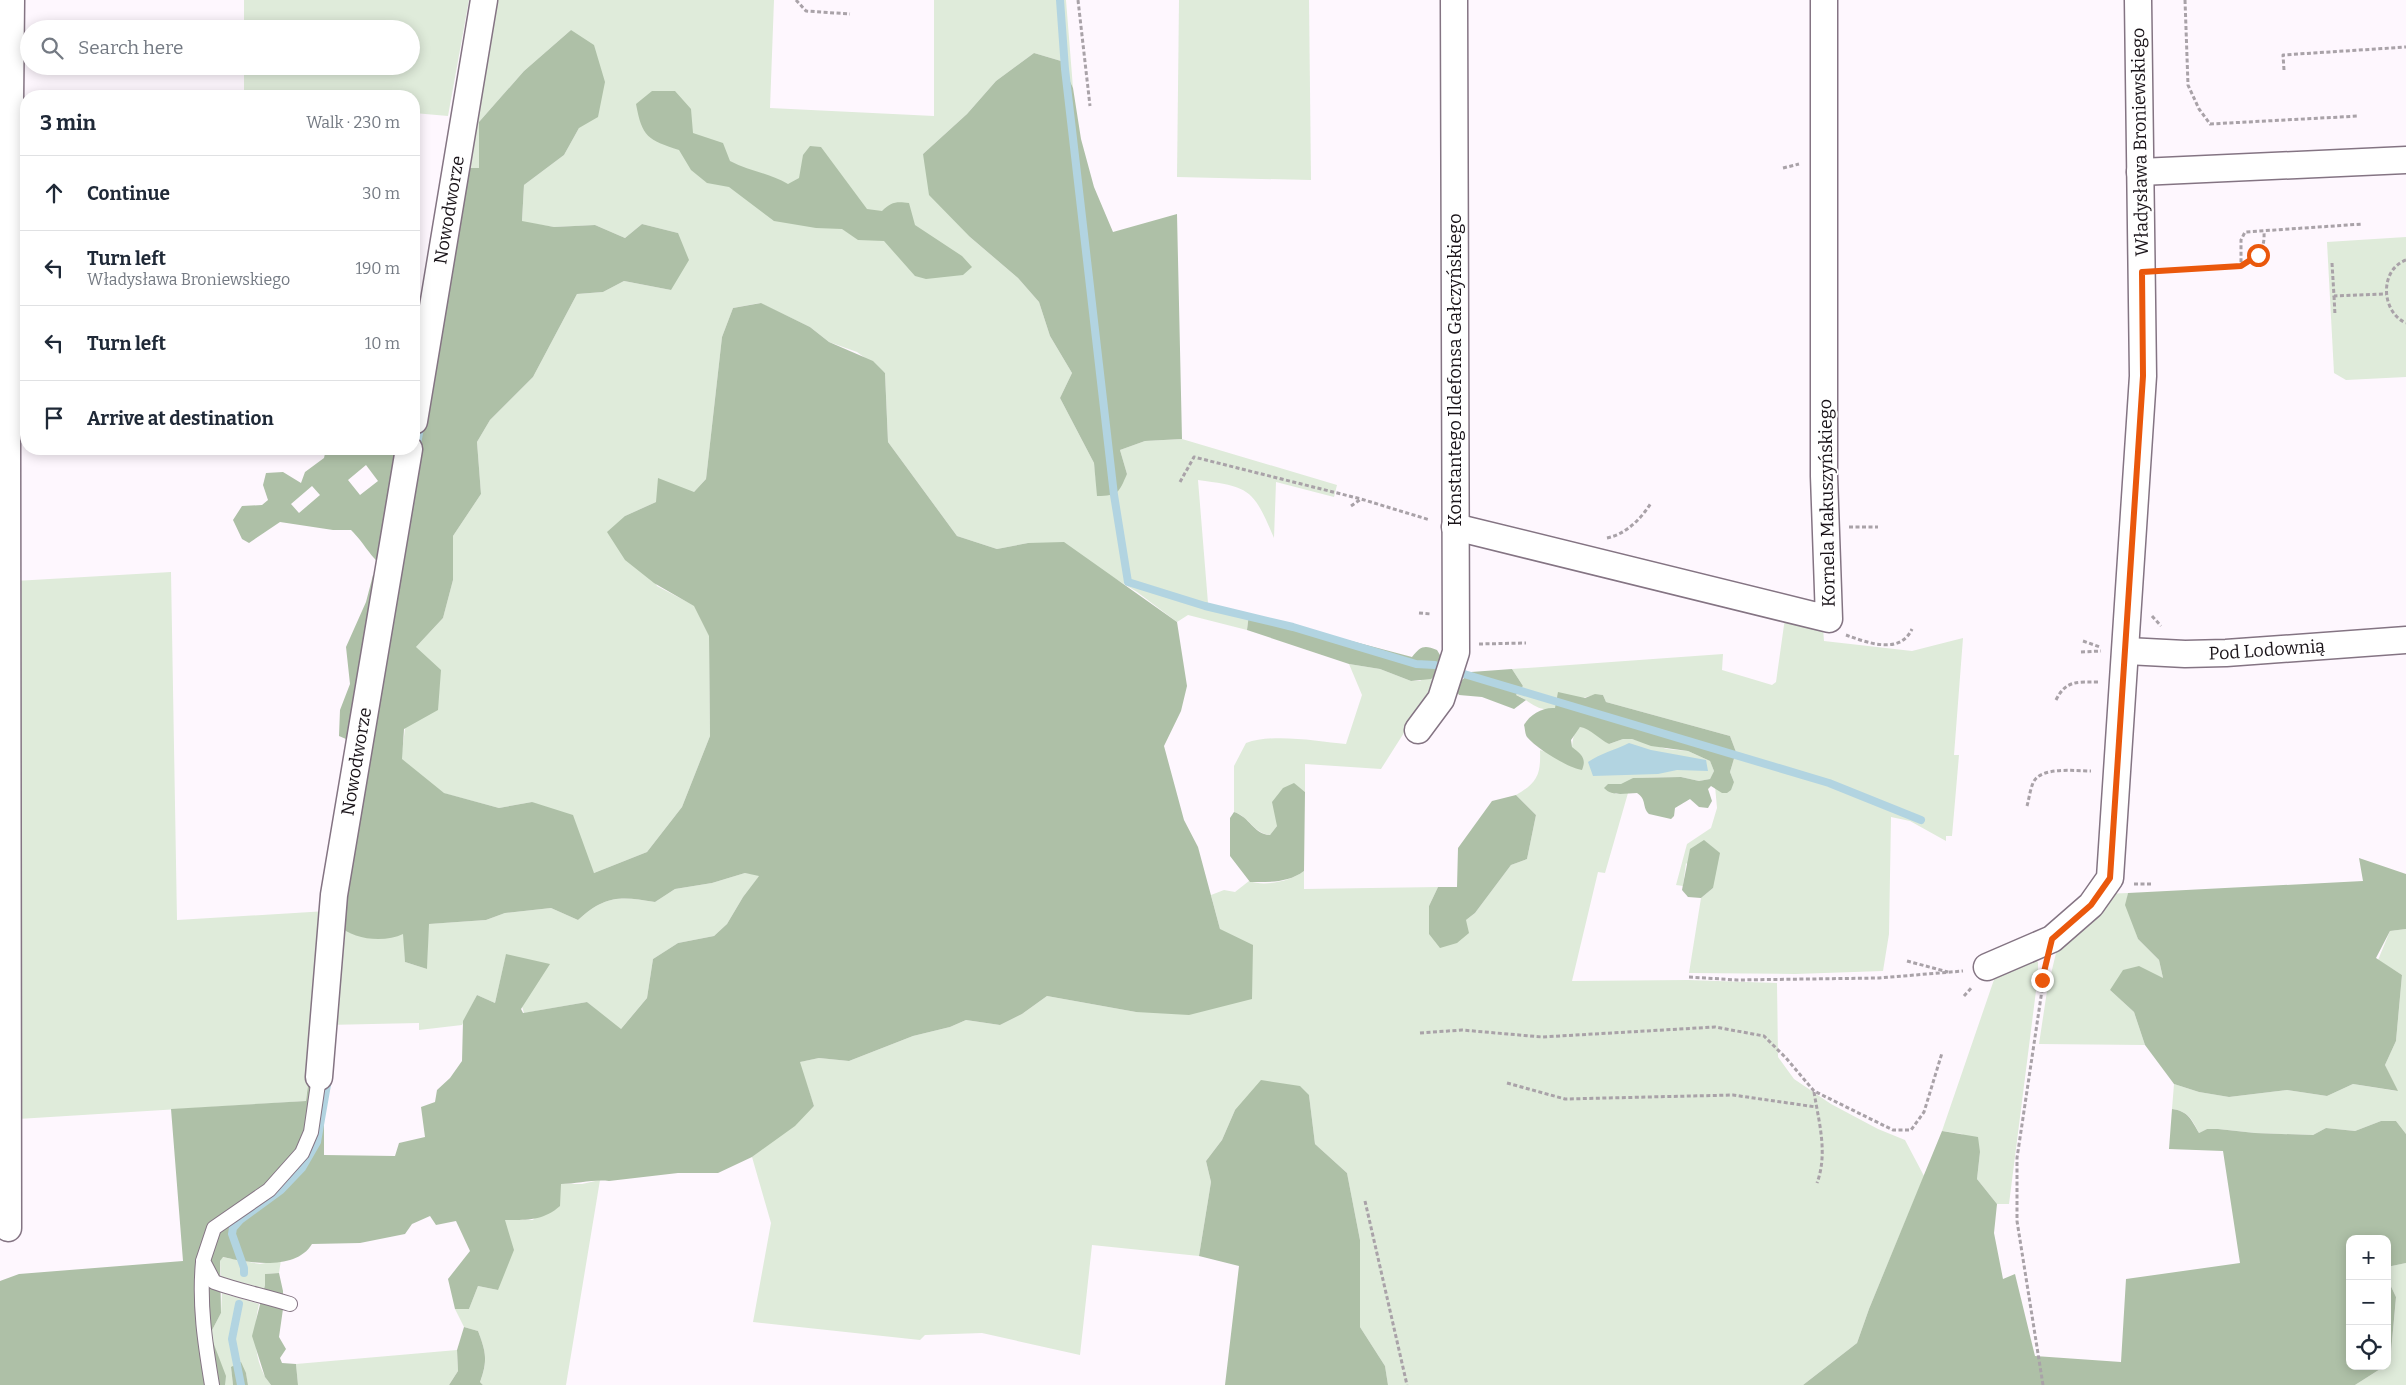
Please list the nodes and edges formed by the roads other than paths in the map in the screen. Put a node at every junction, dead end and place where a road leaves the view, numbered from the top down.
1 (11, 0) edge
2 (484, 0) edge
3 (1454, 0) edge
4 (1824, 0) edge
5 (2138, 0) edge
6 (2406, 160) edge
7 (2140, 172) junction
8 (420, 385) edge
9 (408, 455) edge
10 (1455, 527) junction
11 (2406, 640) edge
12 (2118, 650) junction
13 (1418, 730) dead end
14 (1987, 967) road end
15 (320, 1077) joint
16 (8, 1228) dead end
17 (203, 1261) junction
18 (290, 1304) dead end
19 (212, 1385) edge

1 - 16 street
2 - 8 street, Nowodworze
3 - 10 street, Konstantego Ildefonsa Gałczyńskiego
4 - 10 street, Kornela Makuszyńskiego
5 - 7 street, Władysława Broniewskiego
6 - 7 street
7 - 12 street, Władysława Broniewskiego
9 - 15 street, Nowodworze
10 - 13 street, Konstantego Ildefonsa Gałczyńskiego
11 - 12 street, Pod Lodownią
12 - 14 street, Władysława Broniewskiego
15 - 17 lane
17 - 18 lane
17 - 19 lane

